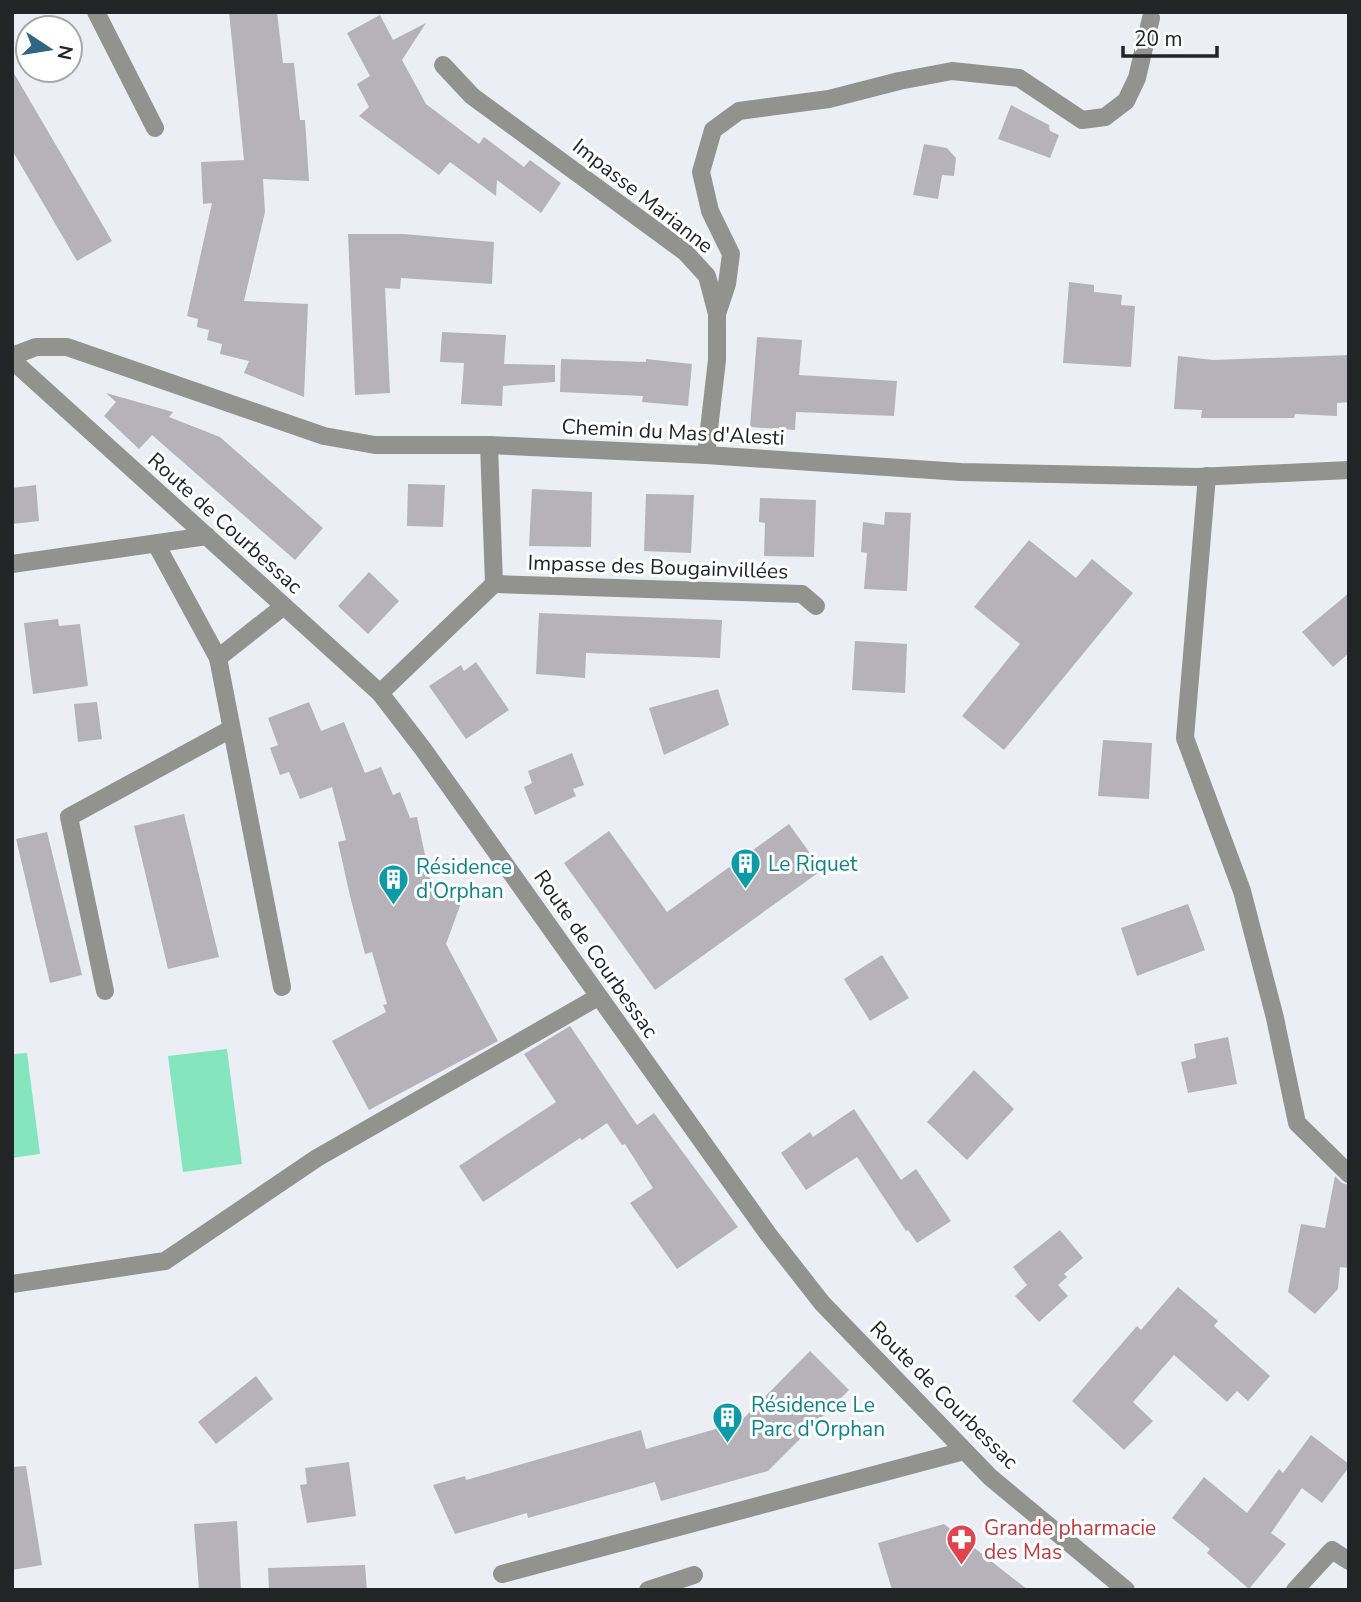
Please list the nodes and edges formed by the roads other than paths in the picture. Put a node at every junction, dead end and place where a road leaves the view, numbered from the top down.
1 (96, 12) edge
2 (1151, 18) dead end
3 (443, 65) dead end
4 (155, 128) dead end
5 (717, 314) junction
6 (12, 358) edge
7 (489, 445) junction
8 (706, 455) junction
9 (1349, 470) edge
10 (1207, 476) junction
11 (206, 536) junction
12 (156, 544) junction
13 (12, 564) edge
14 (494, 584) junction
15 (284, 606) junction
16 (816, 606) dead end
17 (218, 658) junction
18 (380, 693) junction
19 (231, 729) junction
20 (282, 987) dead end
21 (105, 991) dead end
22 (598, 997) junction
23 (1349, 1174) edge
24 (12, 1284) edge
25 (964, 1451) junction
26 (1349, 1561) edge
27 (502, 1574) dead end
28 (694, 1575) dead end
29 (648, 1590) edge
30 (1126, 1590) edge
31 (1295, 1590) edge

1 - 4 street
2 - 5 street
3 - 5 street, Impasse Marianne
5 - 8 street, Impasse Marianne
6 - 7 street, Chemin du Mas d'Alesti
6 - 11 street, Route de Courbessac
7 - 8 street, Chemin du Mas d'Alesti
7 - 14 street
8 - 10 street, Chemin du Mas d'Alesti
9 - 10 street, Chemin du Mas d'Alesti
10 - 23 street
11 - 12 street
11 - 15 street, Route de Courbessac
12 - 13 street
12 - 17 street
14 - 16 street, Impasse des Bougainvillées
14 - 18 street
15 - 17 street
15 - 18 street, Route de Courbessac
17 - 19 street
18 - 22 street, Route de Courbessac
19 - 20 street
19 - 21 street
22 - 24 street
22 - 25 street, Route de Courbessac
25 - 27 street
25 - 30 street, Route de Courbessac
26 - 31 street
28 - 29 street

